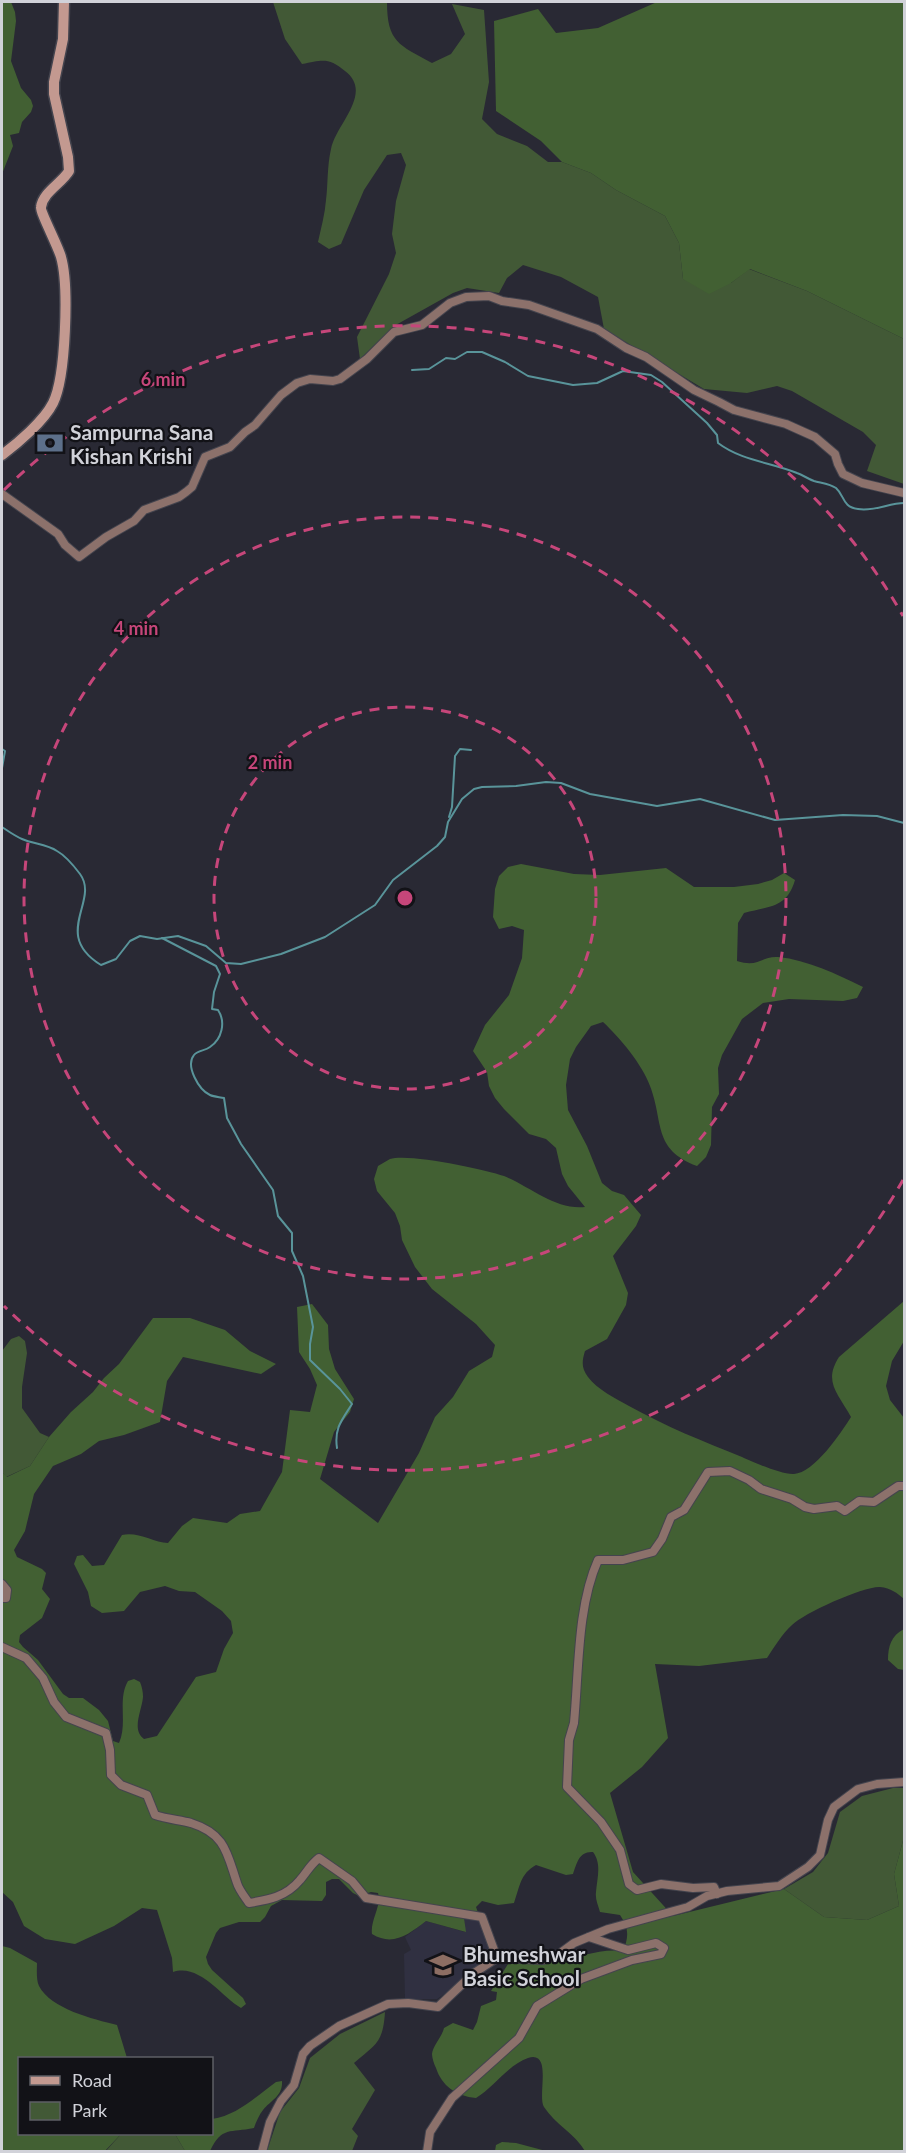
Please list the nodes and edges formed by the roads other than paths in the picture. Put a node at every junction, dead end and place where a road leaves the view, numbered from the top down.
1 (64, 2) edge
2 (2, 455) edge
3 (904, 493) edge
4 (2, 494) edge
5 (904, 1486) edge
6 (2, 1584) edge
7 (2, 1598) edge
8 (2, 1647) edge
9 (904, 1782) edge
10 (717, 1894) junction
11 (589, 1937) junction
12 (497, 1958) junction
13 (261, 2151) edge
14 (428, 2151) edge

1 - 2 main road
3 - 4 street
5 - 10 street
6 - 7 street
8 - 12 street
9 - 10 street
10 - 11 street
11 - 12 street
11 - 14 street
12 - 13 street

